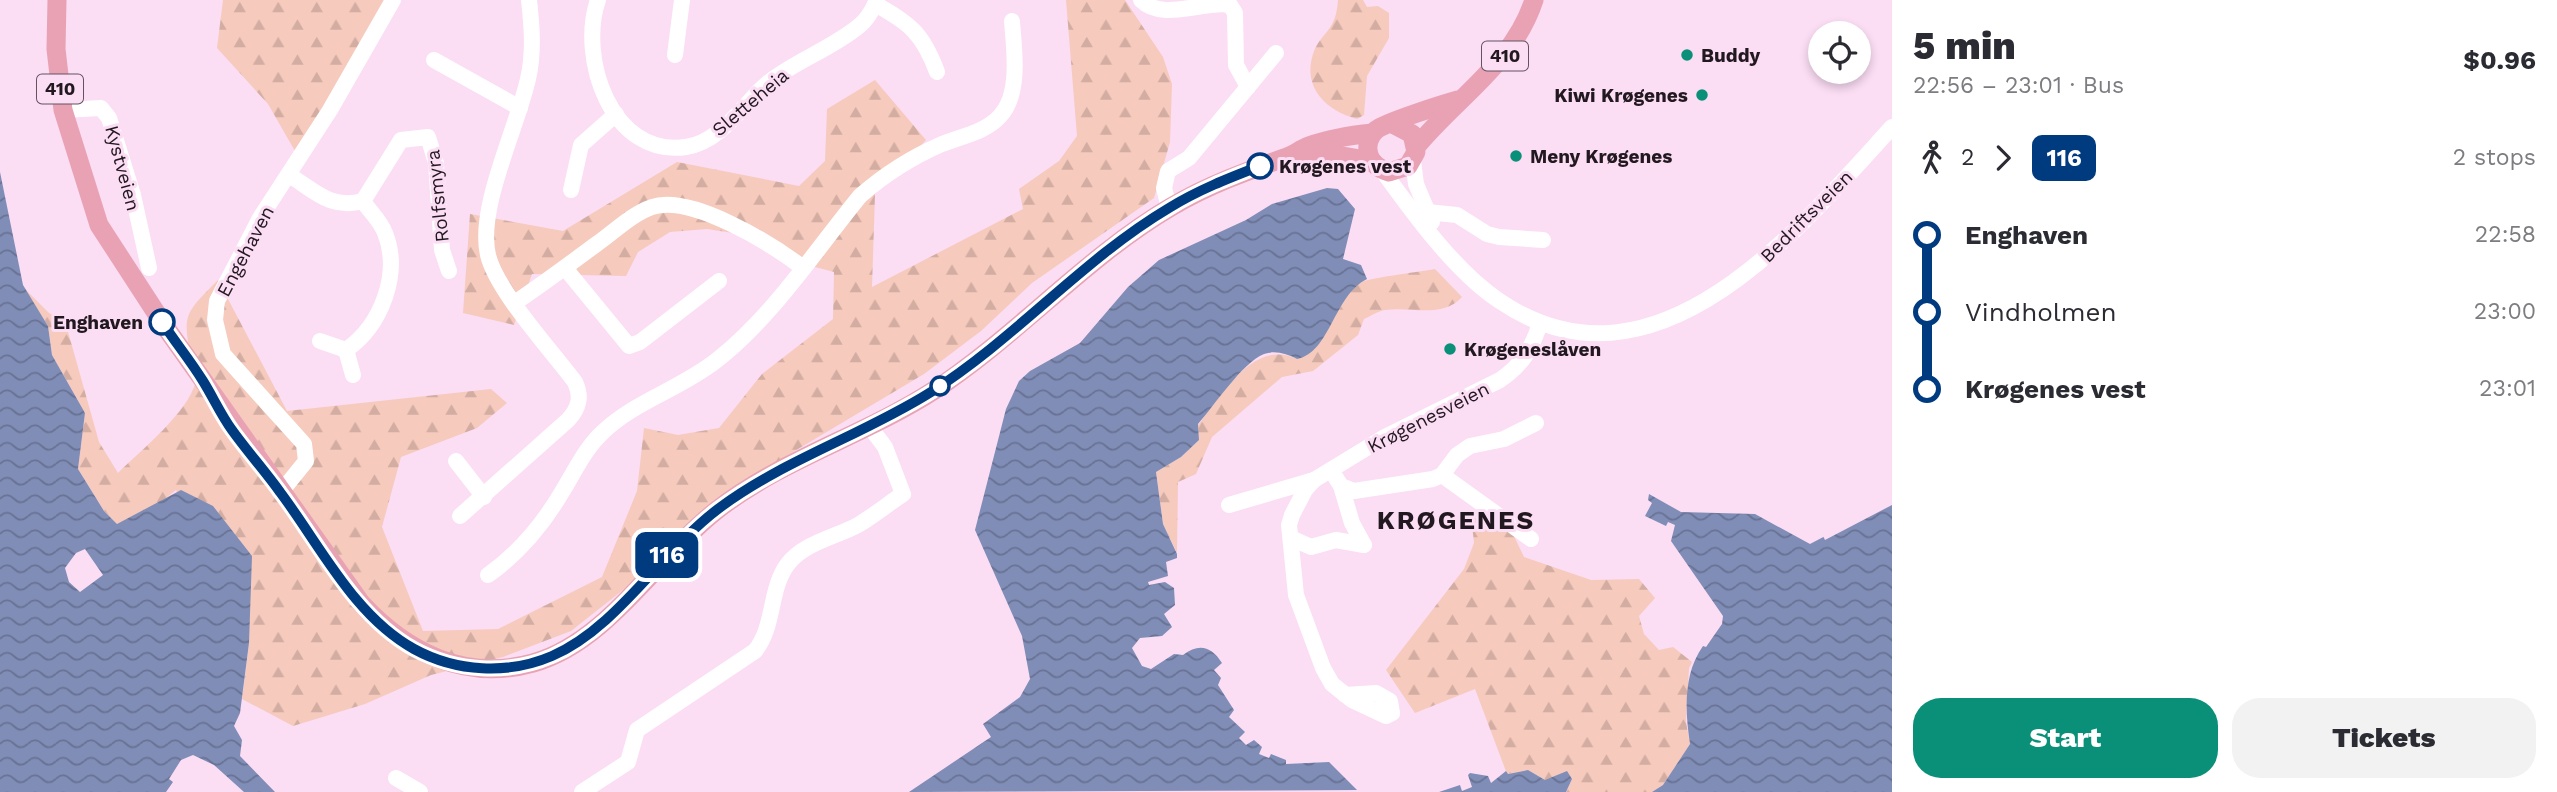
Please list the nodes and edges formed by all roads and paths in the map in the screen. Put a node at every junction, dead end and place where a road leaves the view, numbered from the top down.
1 (57, 0) edge
2 (393, 0) edge
3 (529, 0) edge
4 (598, 0) edge
5 (682, 0) edge
6 (1141, 0) edge
7 (1534, 0) edge
8 (876, 2) edge
9 (1012, 22) dead end
10 (1276, 54) dead end
11 (675, 55) dead end
12 (434, 60) dead end
13 (937, 72) dead end
14 (1248, 87) junction
15 (1458, 100) junction
16 (520, 108) junction
17 (64, 110) junction
18 (617, 114) junction
19 (1393, 124) junction
20 (1892, 127) edge
21 (1373, 133) junction
22 (1296, 154) junction
23 (1415, 154) junction
24 (1377, 165) junction
25 (289, 174) junction
26 (570, 190) dead end
27 (363, 201) junction
28 (1169, 208) junction
29 (1427, 212) junction
30 (1543, 240) dead end
31 (1451, 254) junction
32 (802, 267) junction
33 (565, 268) junction
34 (140, 271) junction
35 (449, 271) dead end
36 (719, 281) dead end
37 (516, 302) junction
38 (1540, 323) junction
39 (320, 341) dead end
40 (346, 350) junction
41 (353, 375) dead end
42 (1536, 423) dead end
43 (870, 427) junction
44 (457, 461) dead end
45 (1331, 470) junction
46 (1442, 475) junction
47 (1314, 480) junction
48 (1341, 486) junction
49 (281, 492) junction
50 (484, 497) junction
51 (1229, 505) dead end
52 (460, 516) dead end
53 (1291, 538) junction
54 (1531, 539) dead end
55 (488, 575) dead end
56 (1345, 695) dead end
57 (397, 778) dead end
58 (420, 792) edge
59 (582, 792) edge

1 - 17 main road, Kystveien / 410
2 - 25 street, Engehaven
3 - 16 street
4 - 18 street, Sletteheia
5 - 11 street
6 - 14 street
7 - 15 main road, 410
8 - 13 street, Sletteheia
8 - 18 street, Sletteheia
9 - 32 street
10 - 14 street
12 - 16 street
14 - 28 street
15 - 19 main road, 410
15 - 23 main road, 410
16 - 37 street
17 - 34 main road, Kystveien / 410
17 - 34 street, Kystveien
18 - 26 street
19 - 21 main road, 410
19 - 23 main road
20 - 38 street, Bedriftsveien
21 - 22 main road, Kystveien / 410
21 - 24 main road
22 - 24 main road, Kystveien / 410
22 - 28 main road, Kystveien / 410
23 - 24 main road, 410
23 - 29 street, Bedriftsveien
24 - 31 street, Bedriftsveien
25 - 27 street
25 - 49 street, Engehaven
27 - 35 street, Rolfsmyra
27 - 40 street
28 - 43 main road, Kystveien / 410
29 - 30 street
29 - 31 street, Bedriftsveien
31 - 38 street, Bedriftsveien
32 - 33 street
32 - 55 street
33 - 36 street
33 - 37 street
34 - 49 main road, Kystveien / 410
37 - 50 street
38 - 45 street, Krøgenesveien
39 - 40 street
40 - 41 street
42 - 46 street
43 - 49 main road, Kystveien / 410
43 - 59 street
44 - 50 street
45 - 47 street, Krøgenesveien
45 - 48 street
46 - 48 street
46 - 54 street
47 - 51 street
47 - 53 street, Krøgenesveien
48 - 53 street
50 - 52 street
53 - 56 street, Krøgenesveien
57 - 58 street

